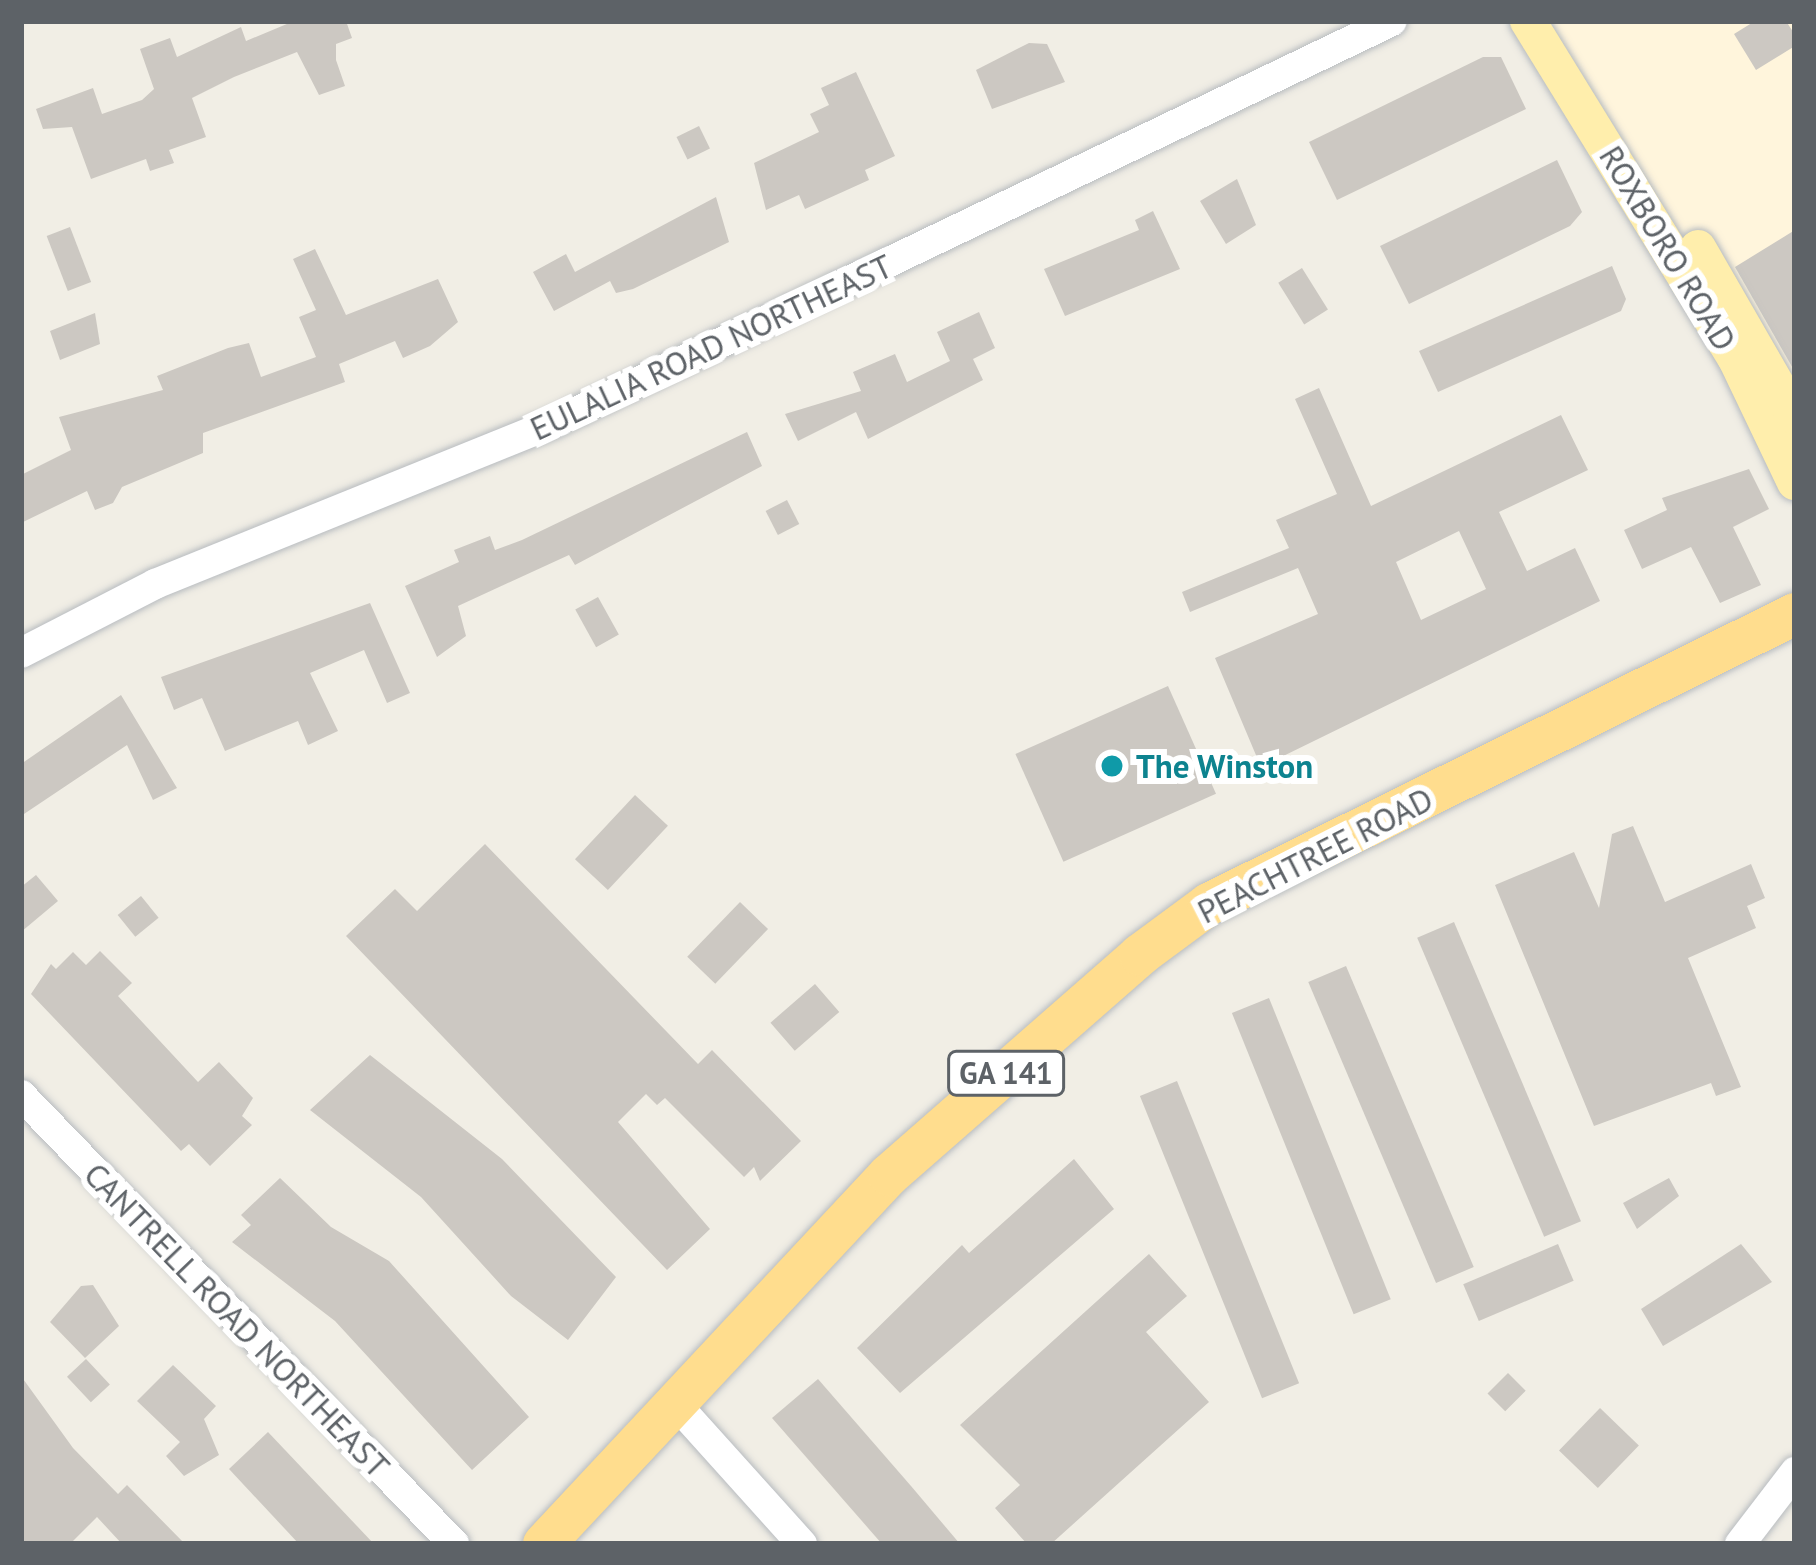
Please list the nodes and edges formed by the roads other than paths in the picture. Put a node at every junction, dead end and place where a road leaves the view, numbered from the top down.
1 (1392, 21) edge
2 (1536, 24) edge
3 (1795, 417) edge
4 (1795, 482) edge
5 (1795, 614) edge
6 (21, 652) edge
7 (21, 1095) edge
8 (675, 1402) junction
9 (1795, 1472) edge
10 (454, 1544) edge
11 (544, 1544) edge
12 (802, 1544) edge
13 (1739, 1544) edge

1 - 6 street, EULALIA ROAD NORTHEAST
2 - 3 main road, ROXBORO ROAD
2 - 4 main road, ROXBORO ROAD
5 - 8 highway, PEACHTREE ROAD / GA 141
7 - 10 street, CANTRELL ROAD NORTHEAST
8 - 11 highway, PEACHTREE ROAD / GA 141
8 - 12 street
9 - 13 street

